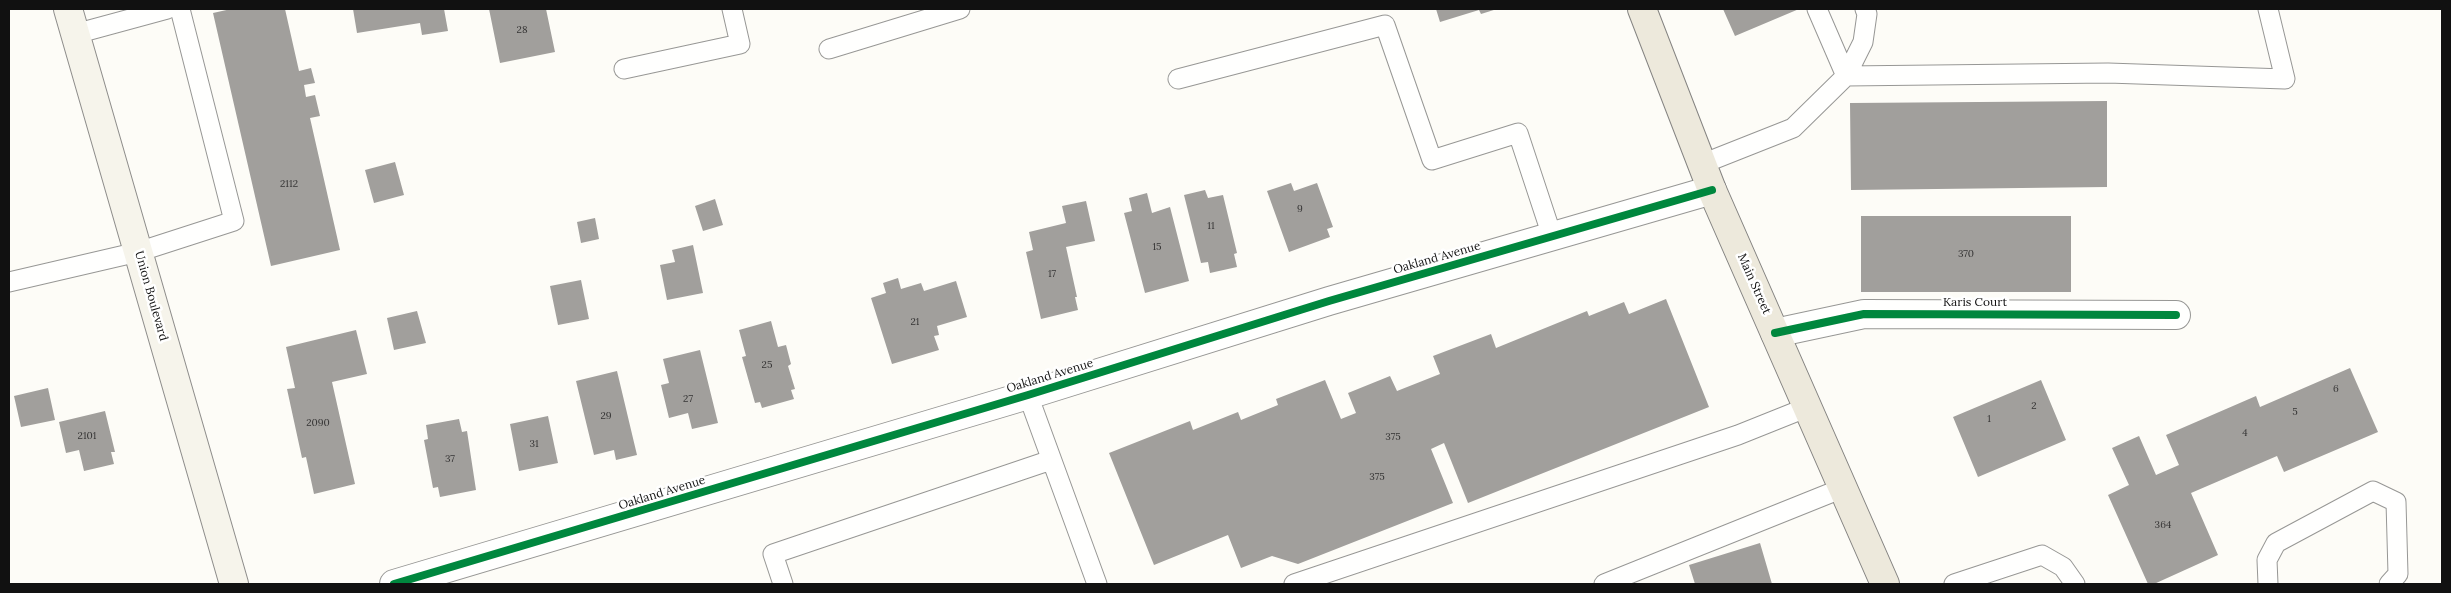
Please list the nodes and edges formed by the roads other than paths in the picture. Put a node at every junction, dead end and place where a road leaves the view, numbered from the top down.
1 (166, 9) edge
2 (180, 9) edge
3 (732, 9) edge
4 (960, 9) edge
5 (1642, 9) edge
6 (1817, 9) edge
7 (1865, 9) edge
8 (2268, 9) edge
9 (71, 21) edge
10 (829, 49) dead end
11 (624, 69) dead end
12 (1846, 76) junction
13 (1178, 78) dead end
14 (1702, 164) junction
15 (1712, 190) junction
16 (1552, 236) junction
17 (138, 252) junction
18 (9, 282) edge
19 (2176, 315) dead end
20 (1776, 333) junction
21 (1028, 395) junction
22 (1808, 407) junction
23 (1051, 460) junction
24 (1843, 488) junction
25 (234, 584) edge
26 (394, 584) edge
27 (783, 584) edge
28 (1097, 584) edge
29 (1294, 584) edge
30 (1604, 584) edge
31 (1885, 584) edge
32 (1954, 584) edge
33 (2075, 584) edge
34 (2268, 584) edge
35 (2389, 584) edge

1 - 9 lane
2 - 17 lane
3 - 11 lane
4 - 10 lane
5 - 14 main road, Main Street
6 - 12 lane
7 - 12 lane
8 - 12 lane
9 - 17 main road, Union Boulevard
12 - 14 lane
13 - 16 lane
14 - 15 main road, Main Street
15 - 16 street, Oakland Avenue
15 - 20 main road, Main Street
16 - 21 street, Oakland Avenue
17 - 18 lane
17 - 25 main road, Union Boulevard
19 - 20 street, Karis Court
20 - 22 main road, Main Street
21 - 23 lane
21 - 26 street, Oakland Avenue
22 - 24 main road, Main Street
22 - 29 lane
23 - 27 lane
23 - 28 lane
24 - 30 lane
24 - 31 main road, Main Street
32 - 33 lane
34 - 35 lane

